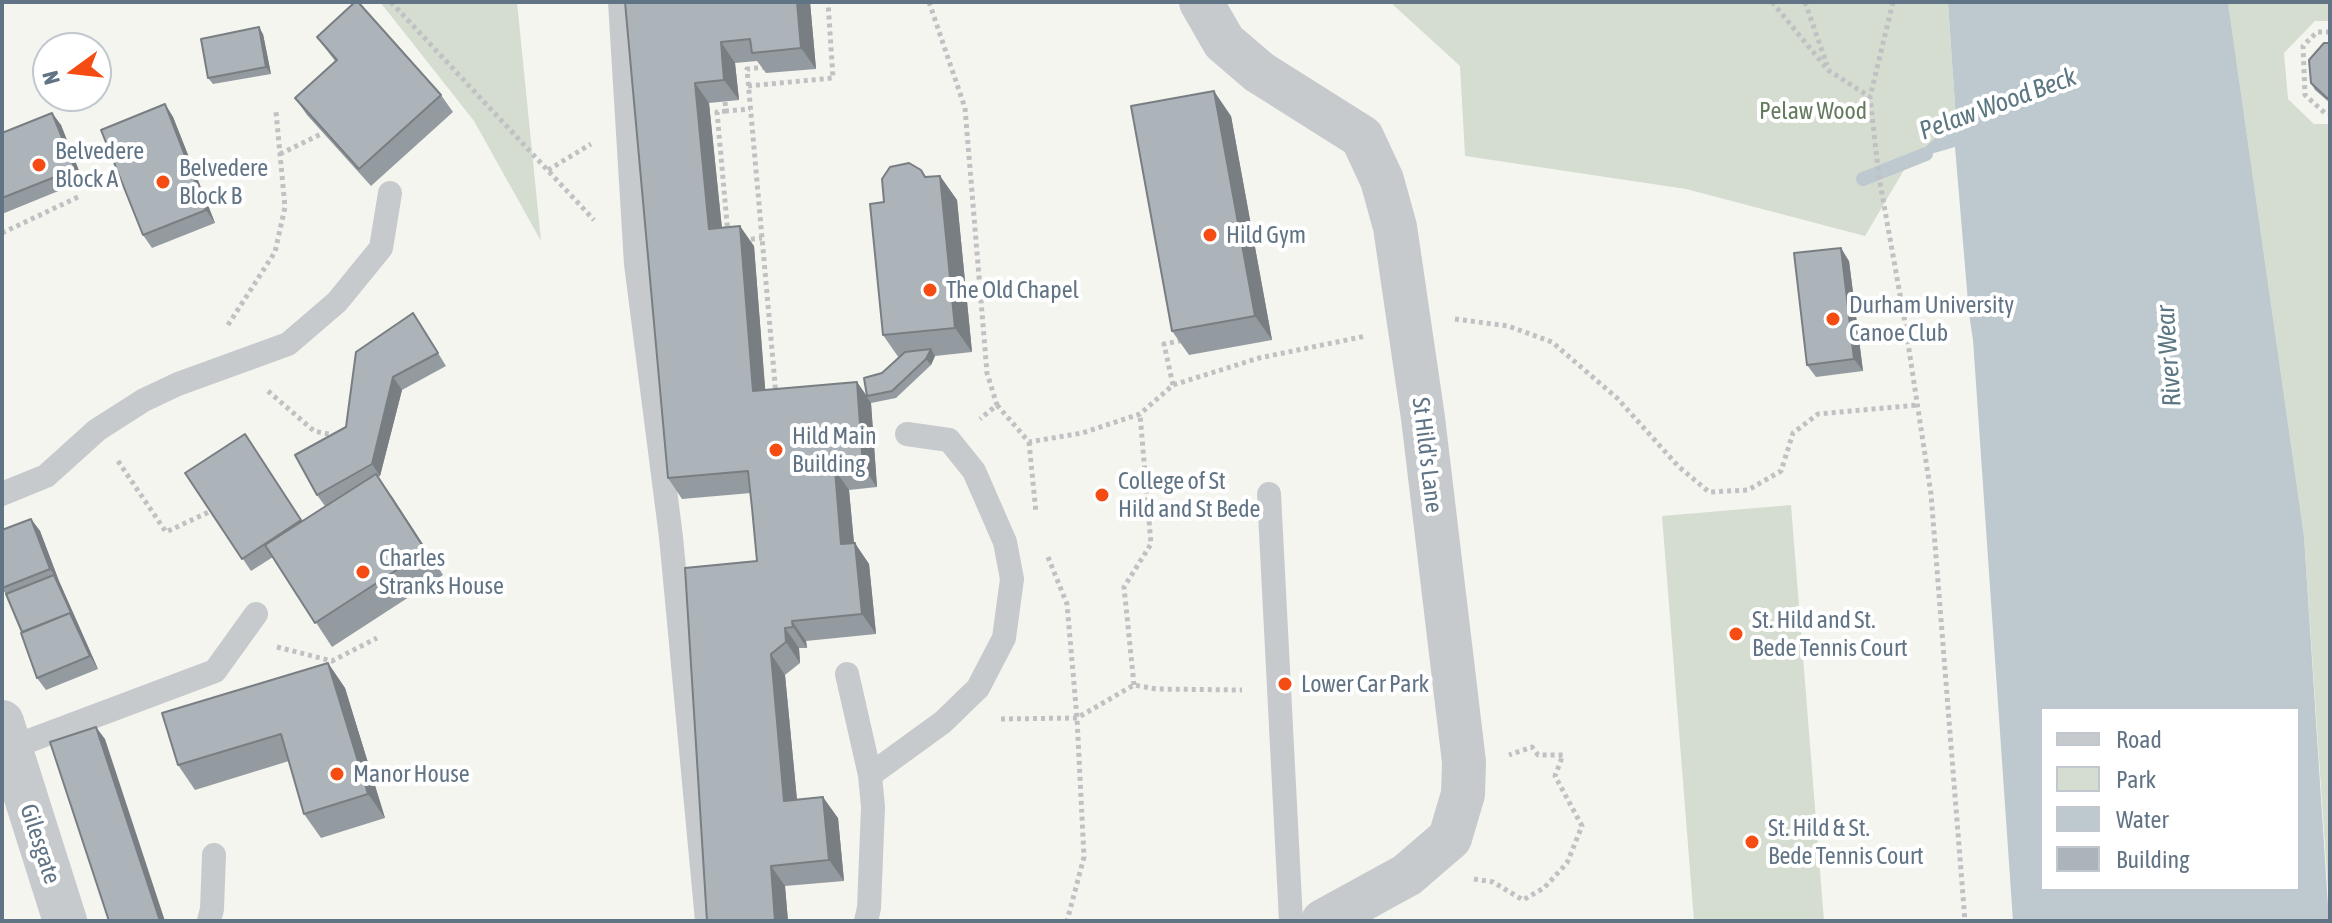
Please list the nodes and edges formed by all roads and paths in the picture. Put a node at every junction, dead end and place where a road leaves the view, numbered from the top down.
1 (391, 2) edge
2 (620, 2) edge
3 (828, 2) edge
4 (929, 2) edge
5 (1201, 2) edge
6 (1772, 2) edge
7 (1805, 2) edge
8 (1893, 2) edge
9 (2330, 32) edge
10 (1224, 42) junction
11 (766, 67) edge
12 (1828, 70) junction
13 (748, 86) junction
14 (1229, 90) dead end
15 (1870, 97) junction
16 (725, 102) edge
17 (750, 109) junction
18 (726, 111) junction
19 (276, 112) dead end
20 (2330, 114) edge
21 (323, 133) edge
22 (280, 154) junction
23 (390, 193) dead end
24 (78, 197) dead end
25 (2, 233) edge
26 (762, 238) junction
27 (740, 240) edge
28 (729, 241) edge
29 (636, 264) junction
30 (1410, 327) junction
31 (225, 328) dead end
32 (1186, 340) edge
33 (236, 363) junction
34 (1173, 385) junction
35 (766, 401) edge
36 (997, 405) junction
37 (1918, 405) junction
38 (1140, 414) junction
39 (976, 422) dead end
40 (97, 430) junction
41 (907, 434) dead end
42 (341, 437) edge
43 (1029, 442) junction
44 (2, 494) edge
45 (1269, 494) dead end
46 (211, 511) edge
47 (1037, 528) dead end
48 (1047, 553) dead end
49 (256, 614) dead end
50 (241, 638) junction
51 (377, 638) dead end
52 (847, 674) dead end
53 (1134, 685) junction
54 (1225, 691) dead end
55 (1077, 718) junction
56 (998, 719) dead end
57 (6, 735) edge
58 (1532, 747) dead end
59 (870, 775) junction
60 (214, 855) dead end
61 (1407, 875) junction
62 (65, 921) edge
63 (209, 921) edge
64 (707, 921) edge
65 (866, 921) edge
66 (1067, 921) edge
67 (1291, 921) edge
68 (1323, 921) edge
69 (1965, 921) edge

1 - 29 path
2 - 29 lane
3 - 13 path
4 - 36 path
5 - 10 street, St Hild's Lane
6 - 12 path
7 - 12 path
8 - 15 path
9 - 20 path
10 - 14 street
10 - 30 street, St Hild's Lane
11 - 13 path
12 - 15 path
13 - 17 path
15 - 37 path
16 - 18 path
17 - 18 path
17 - 26 path
18 - 28 path
19 - 22 path
21 - 22 path
22 - 31 path
23 - 33 lane
24 - 25 path
26 - 27 path
26 - 35 path
29 - 64 lane
30 - 34 path
30 - 37 path
30 - 61 street, St Hild's Lane
32 - 34 path
33 - 40 lane
33 - 42 path
34 - 38 path
36 - 39 path
36 - 43 path
37 - 69 path
38 - 43 path
38 - 53 path
40 - 44 lane
40 - 46 path
41 - 59 lane
43 - 47 path
45 - 67 lane
48 - 55 path
49 - 50 lane
50 - 51 path
50 - 57 lane
52 - 59 lane
53 - 54 path
53 - 55 path
55 - 56 path
55 - 66 path
57 - 62 street, Gilesgate
58 - 61 path
59 - 65 lane
60 - 63 lane
61 - 68 street, St Hild's Lane

